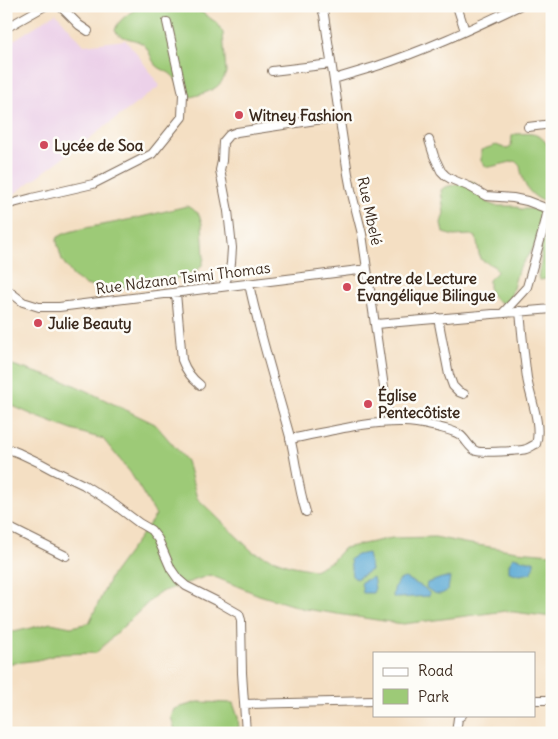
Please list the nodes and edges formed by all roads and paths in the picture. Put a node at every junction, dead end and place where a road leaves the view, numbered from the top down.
1 (45, 6) edge
2 (60, 6) edge
3 (321, 6) edge
4 (457, 6) edge
5 (519, 6) edge
6 (167, 22) dead end
7 (6, 28) edge
8 (88, 31) dead end
9 (465, 31) junction
10 (331, 64) junction
11 (272, 71) dead end
12 (334, 79) junction
13 (339, 118) junction
14 (552, 124) edge
15 (528, 127) dead end
16 (429, 140) dead end
17 (6, 205) edge
18 (548, 222) edge
19 (367, 269) junction
20 (249, 284) junction
21 (223, 286) junction
22 (6, 289) edge
23 (176, 293) junction
24 (552, 309) edge
25 (520, 311) junction
26 (503, 312) junction
27 (438, 318) junction
28 (376, 324) junction
29 (200, 385) dead end
30 (464, 394) dead end
31 (389, 422) junction
32 (290, 439) junction
33 (6, 448) edge
34 (306, 512) dead end
35 (6, 526) edge
36 (66, 556) dead end
37 (536, 700) edge
38 (552, 700) edge
39 (373, 701) edge
40 (244, 704) junction
41 (461, 716) edge
42 (246, 733) edge
43 (456, 733) edge

1 - 7 street
2 - 8 street
3 - 10 street, Rue Mbelé
4 - 9 street
5 - 9 street
6 - 17 street
9 - 12 street
10 - 11 street
10 - 12 street, Rue Mbelé
12 - 13 street, Rue Mbelé
13 - 19 street, Rue Mbelé
13 - 21 street
14 - 15 street
16 - 18 street
18 - 26 street
19 - 20 street, Rue Ndzana Tsimi Thomas
19 - 28 street, Rue Mbelé
20 - 21 street, Rue Ndzana Tsimi Thomas
20 - 32 street
21 - 23 street, Rue Ndzana Tsimi Thomas
22 - 23 street, Rue Ndzana Tsimi Thomas
23 - 29 street
24 - 25 street
25 - 26 street
25 - 31 street
26 - 27 street
27 - 28 street
27 - 30 street
28 - 31 street, Rue Mbelé
31 - 32 street
32 - 34 street
33 - 40 street
35 - 36 street
37 - 38 street
39 - 40 street
40 - 42 street
41 - 43 street

